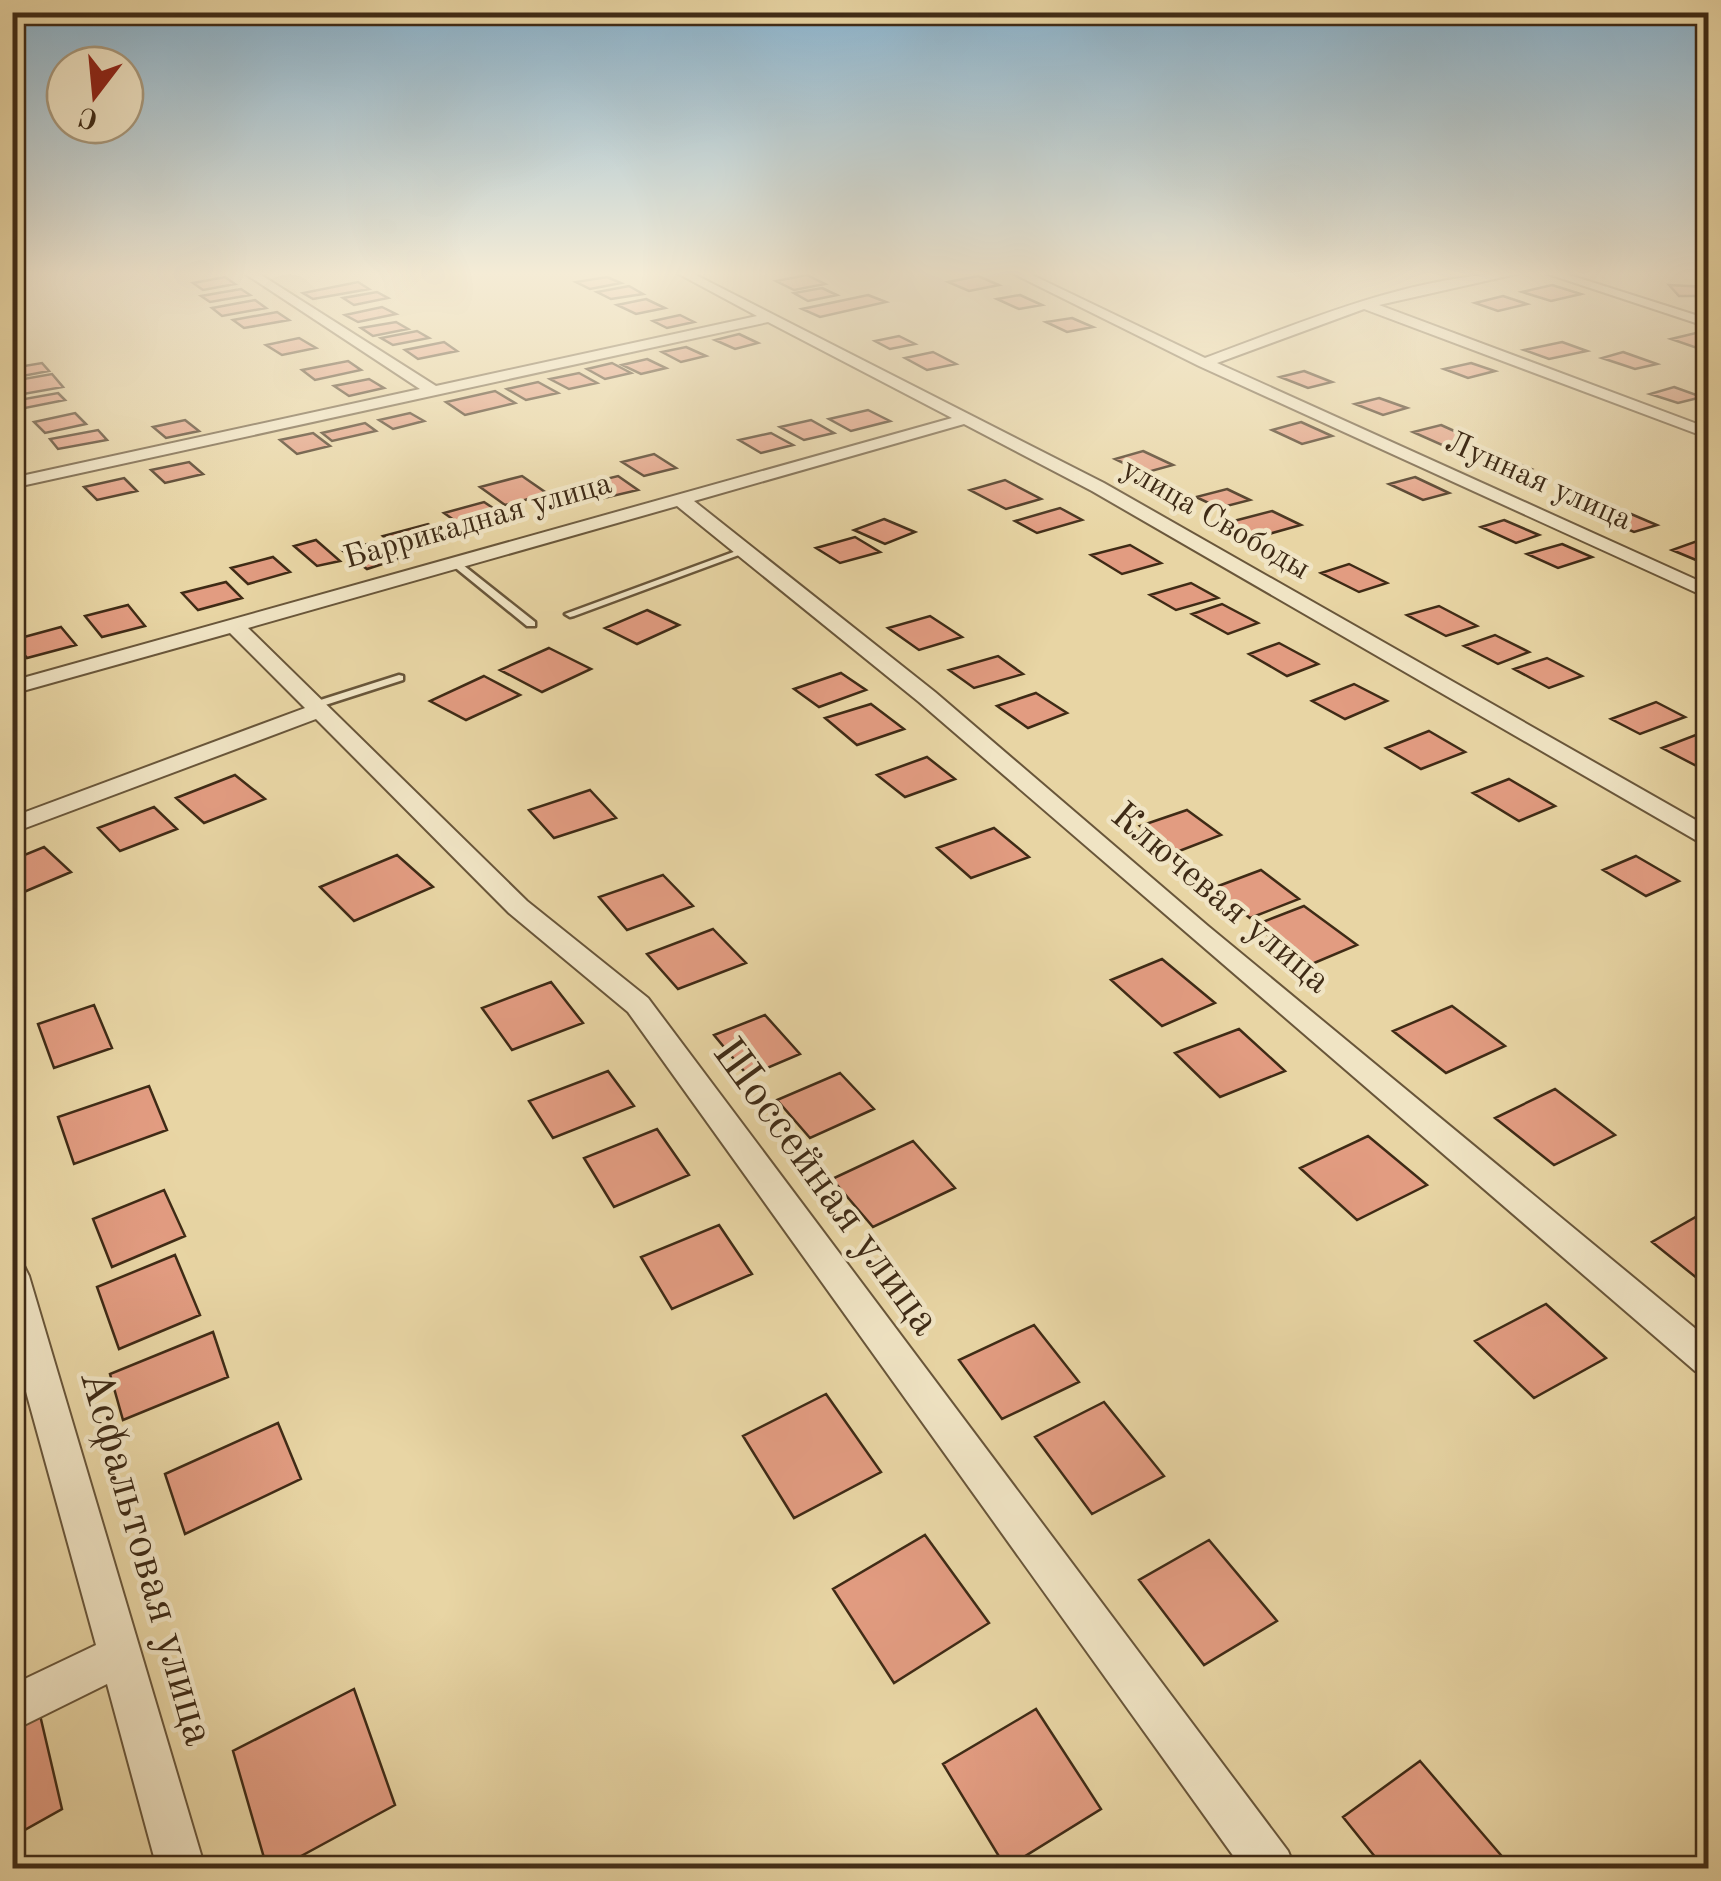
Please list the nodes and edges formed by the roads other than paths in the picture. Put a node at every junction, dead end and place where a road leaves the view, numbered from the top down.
1 (386, 361) edge
2 (579, 361) edge
3 (850, 361) edge
4 (1197, 361) edge
5 (1213, 361) edge
6 (1514, 361) edge
7 (1204, 364) junction
8 (436, 393) junction
9 (962, 420) junction
10 (1708, 434) edge
11 (14, 480) edge
12 (680, 499) junction
13 (742, 552) junction
14 (456, 562) junction
15 (1708, 592) edge
16 (570, 614) dead end
17 (531, 624) dead end
18 (234, 625) junction
19 (400, 678) dead end
20 (12, 688) edge
21 (315, 708) junction
22 (12, 826) edge
23 (1708, 837) edge
24 (12, 1276) edge
25 (1708, 1360) edge
26 (120, 1655) junction
27 (12, 1709) edge
28 (181, 1868) edge
29 (1271, 1868) edge

1 - 8 street
2 - 8 street
3 - 9 street, улица Свободы
4 - 7 street, Лунная улица
5 - 7 street
6 - 10 street
7 - 15 street, Лунная улица
8 - 11 street
9 - 12 street, Баррикадная улица
9 - 23 street, улица Свободы
12 - 13 street, Ключевая улица
12 - 14 street, Баррикадная улица
13 - 16 lane
13 - 25 street, Ключевая улица
14 - 17 lane
14 - 18 street, Баррикадная улица
18 - 20 street, Баррикадная улица
18 - 21 street, Шоссейная улица
19 - 21 lane
21 - 22 street
21 - 29 street, Шоссейная улица
24 - 26 street, Асфальтовая улица
26 - 27 street
26 - 28 street, Асфальтовая улица

